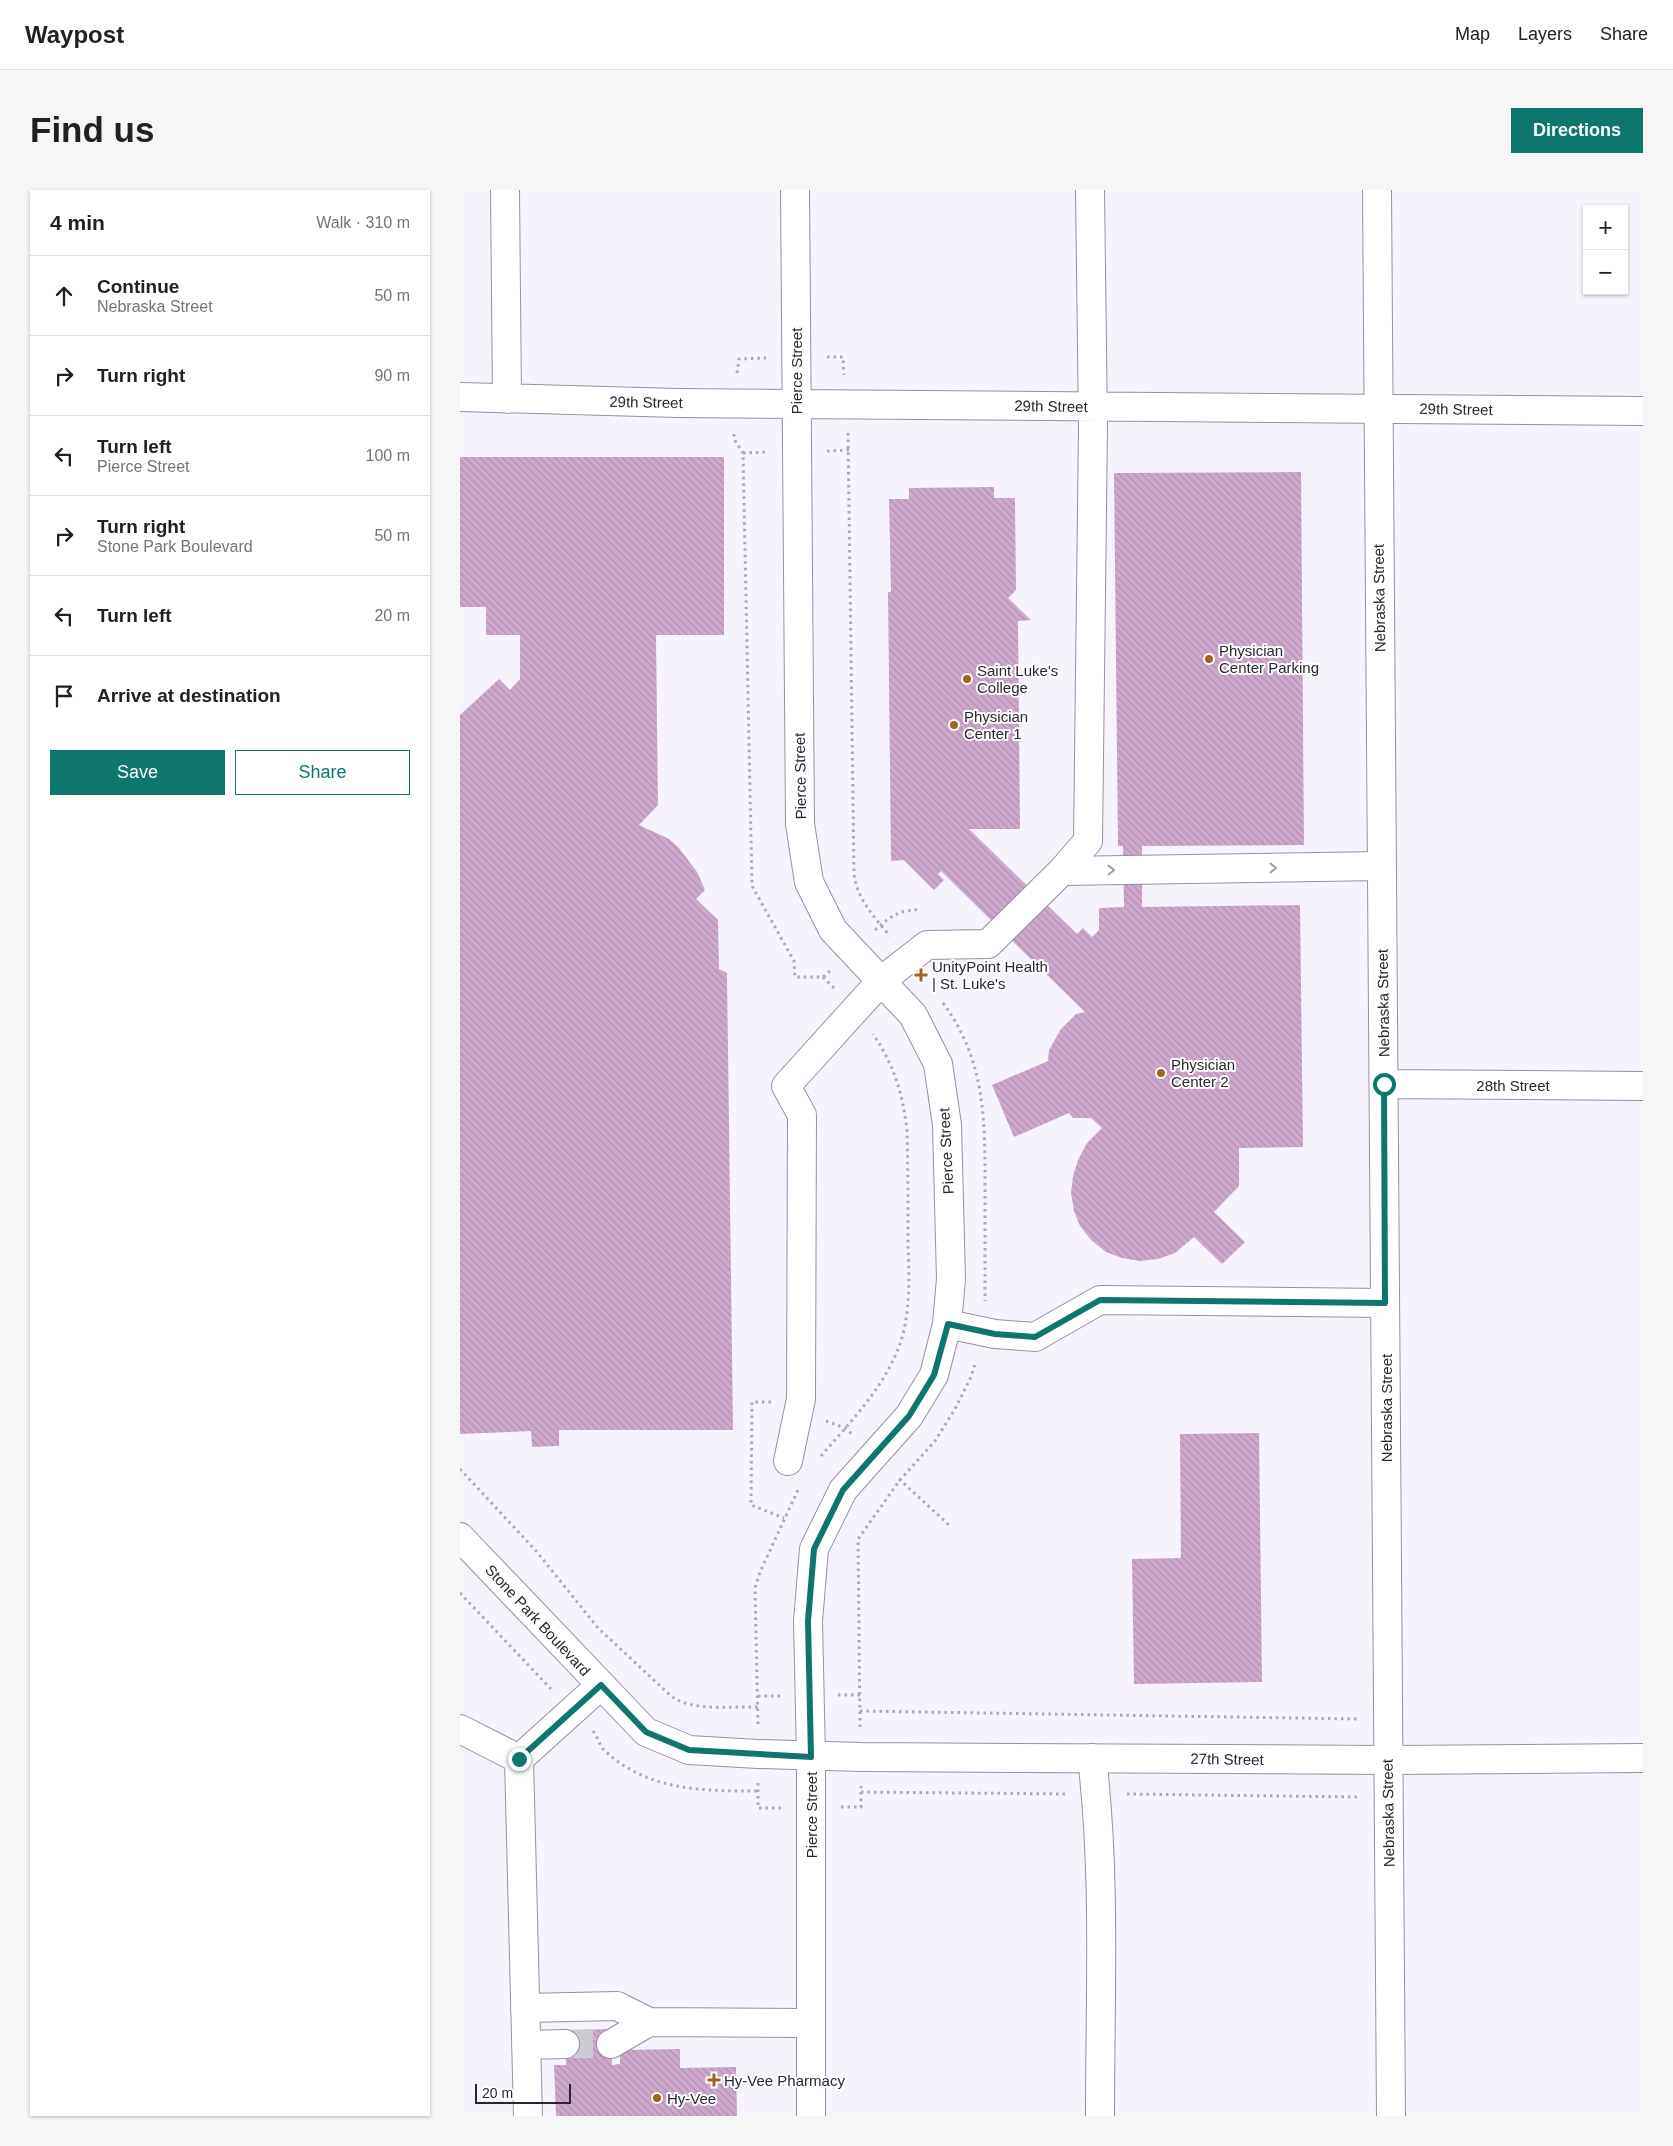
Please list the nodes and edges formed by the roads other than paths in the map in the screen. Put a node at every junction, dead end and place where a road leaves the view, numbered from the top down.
1 (505, 190) edge
2 (795, 190) edge
3 (1090, 190) edge
4 (1377, 190) edge
5 (460, 397) edge
6 (507, 399) junction
7 (797, 403) junction
8 (1093, 407) junction
9 (1377, 408) junction
10 (1643, 411) edge
11 (1382, 866) junction
12 (1062, 871) junction
13 (882, 980) junction
14 (1384, 1084) junction
15 (1643, 1086) edge
16 (1385, 1303) junction
17 (948, 1324) junction
18 (788, 1461) dead end
19 (460, 1537) edge
20 (601, 1685) junction
21 (460, 1729) edge
22 (811, 1757) junction
23 (1092, 1758) junction
24 (1643, 1758) edge
25 (519, 1759) junction
26 (1388, 1760) junction
27 (525, 2008) junction
28 (649, 2022) junction
29 (811, 2023) junction
30 (565, 2044) tunnel mouth
31 (611, 2044) tunnel mouth
32 (526, 2045) junction
33 (528, 2116) edge
34 (812, 2116) edge
35 (1100, 2116) edge
36 (1391, 2116) edge

1 - 6 street
2 - 7 street, Pierce Street
3 - 8 street
4 - 9 street, Nebraska Street
5 - 6 street, 29th Street
6 - 7 street, 29th Street
7 - 8 street, 29th Street
7 - 13 street, Pierce Street
8 - 9 street, 29th Street
8 - 12 street
9 - 10 street, 29th Street
9 - 11 street, Nebraska Street
12 -> 11 street
11 - 14 street, Nebraska Street
12 - 13 street
13 - 17 street, Pierce Street
13 - 18 street
14 - 15 street, 28th Street
14 - 16 street, Nebraska Street
16 - 17 street
16 - 26 street, Nebraska Street
17 - 22 street, Pierce Street
19 - 20 street, Stone Park Boulevard
20 - 22 street, Stone Park Boulevard
20 - 25 street
21 - 25 street
22 - 23 street, 27th Street
22 - 29 street, Pierce Street
23 - 26 street, 27th Street
23 - 35 street
24 - 26 street, 27th Street
25 - 27 street
26 - 36 street, Nebraska Street
27 - 28 street
27 - 32 street
28 - 29 street
28 - 31 street
29 - 34 street, Pierce Street
30 - 32 street
32 - 33 street

